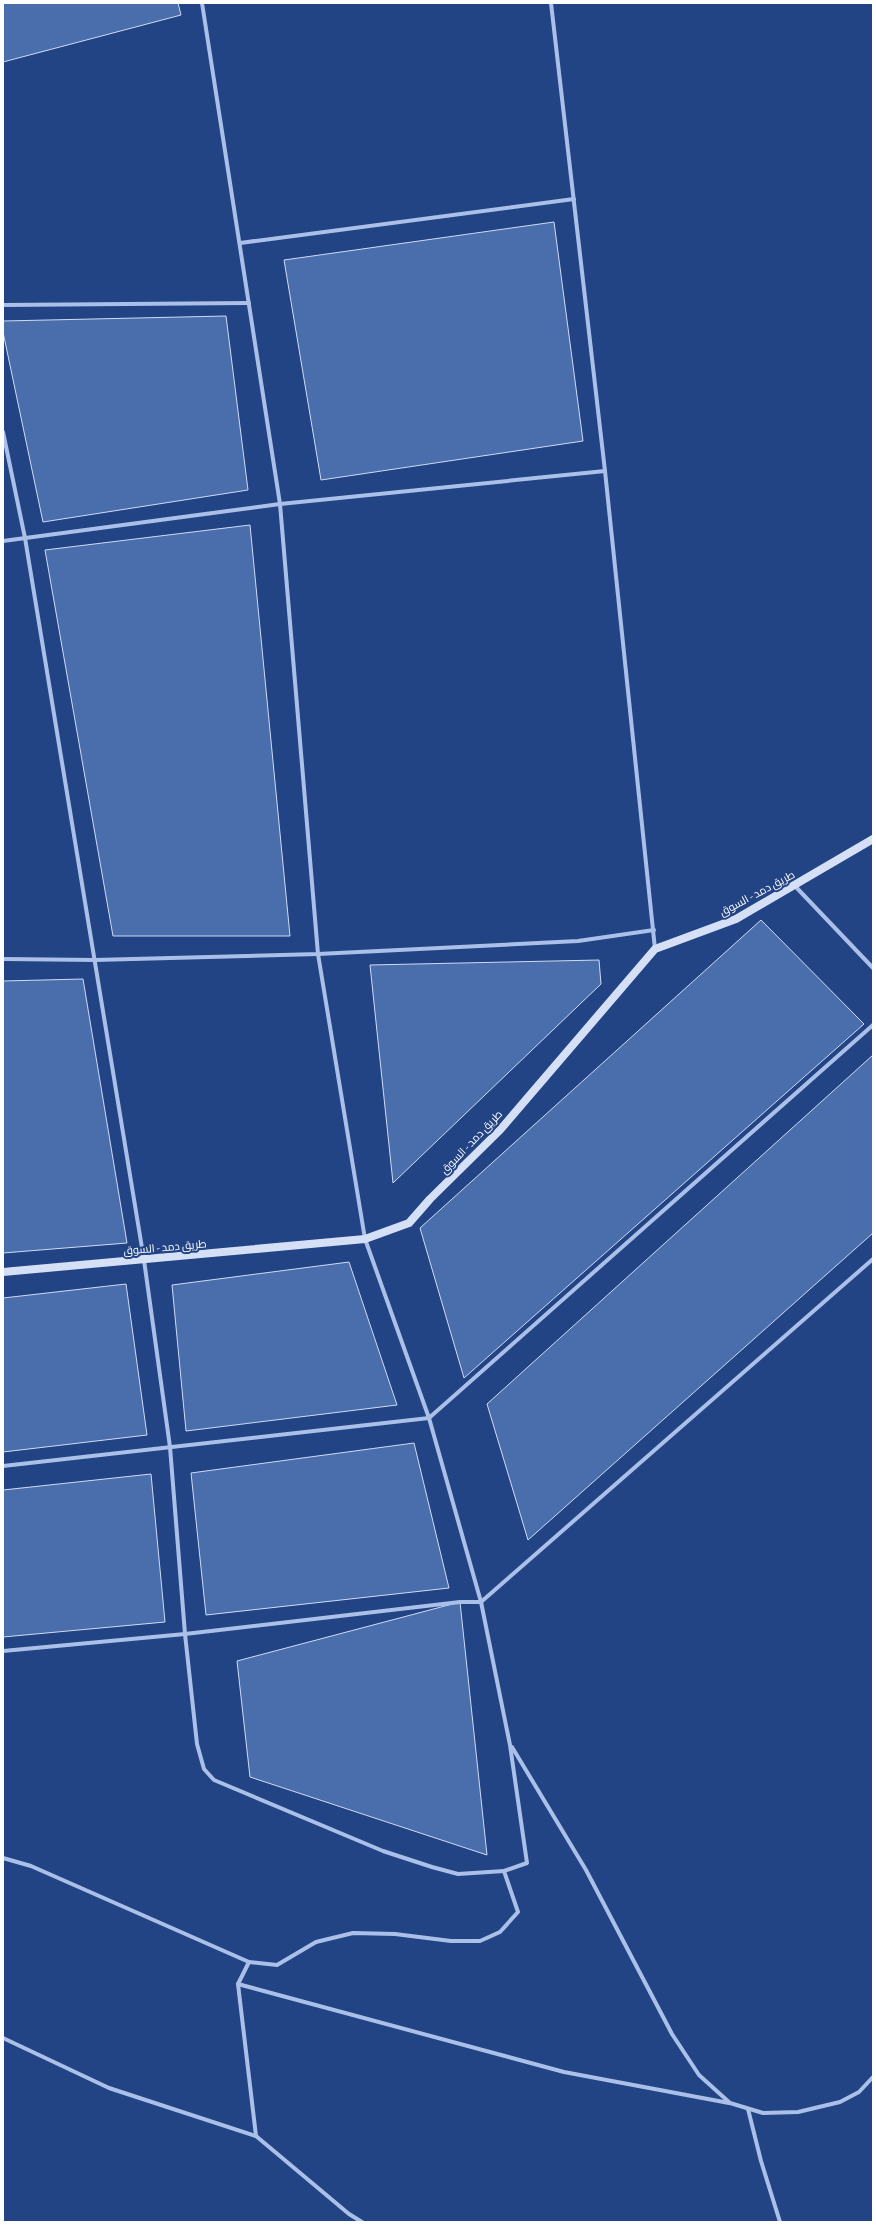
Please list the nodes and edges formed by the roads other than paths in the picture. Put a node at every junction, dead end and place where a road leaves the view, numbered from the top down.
1 (202, 3) edge
2 (551, 3) edge
3 (574, 199) junction
4 (240, 243) junction
5 (249, 303) junction
6 (3, 305) edge
7 (3, 432) edge
8 (605, 471) junction
9 (280, 504) junction
10 (25, 538) junction
11 (3, 541) edge
12 (873, 839) edge
13 (794, 886) junction
14 (654, 930) junction
15 (655, 949) junction
16 (318, 954) junction
17 (3, 959) edge
18 (95, 960) junction
19 (873, 968) edge
20 (873, 1025) edge
21 (365, 1239) junction
22 (873, 1259) edge
23 (144, 1260) junction
24 (3, 1272) edge
25 (429, 1418) junction
26 (170, 1447) junction
27 (3, 1466) edge
28 (481, 1602) junction
29 (185, 1634) junction
30 (3, 1652) edge
31 (510, 1745) junction
32 (3, 1858) edge
33 (504, 1871) junction
34 (249, 1962) junction
35 (238, 1984) junction
36 (3, 2038) edge
37 (873, 2077) edge
38 (730, 2104) junction
39 (748, 2109) junction
40 (256, 2136) junction
41 (362, 2222) edge
42 (780, 2222) edge

1 - 4 street
2 - 3 street
3 - 4 street
3 - 8 street
4 - 5 street
5 - 6 street
5 - 9 street
7 - 10 street
8 - 9 street
8 - 14 street
9 - 10 street
9 - 16 street
10 - 11 street
10 - 18 street
12 - 13 main road, طريق دمد - السوق
13 - 15 main road, طريق دمد - السوق
13 - 19 street
14 - 15 street
14 - 16 street
15 - 21 main road, طريق دمد - السوق
16 - 18 street
16 - 21 street
17 - 18 street
18 - 23 street
20 - 25 street
21 - 23 main road, طريق دمد - السوق
21 - 25 street
22 - 28 street
23 - 24 main road, طريق دمد - السوق
23 - 26 street
25 - 26 street
25 - 28 street
26 - 27 street
26 - 29 street
28 - 29 street
28 - 31 street
29 - 30 street
29 - 33 street
31 - 33 street
31 - 38 street
32 - 34 street
33 - 34 street
34 - 35 street
35 - 38 street
35 - 40 street
36 - 40 street
37 - 39 street
38 - 39 street
39 - 42 street
40 - 41 street

